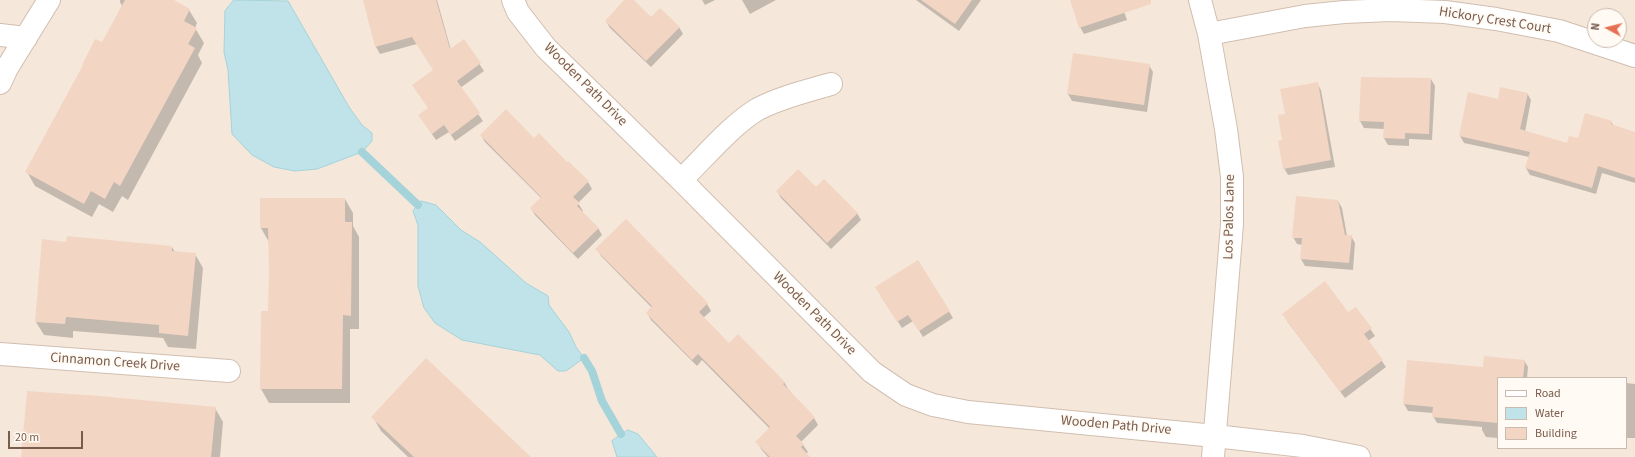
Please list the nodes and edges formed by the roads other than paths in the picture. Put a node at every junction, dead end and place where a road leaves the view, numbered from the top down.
1 (49, 0) edge
2 (513, 0) edge
3 (1200, 0) edge
4 (1209, 34) junction
5 (0, 35) edge
6 (26, 38) junction
7 (1635, 56) edge
8 (0, 83) edge
9 (831, 84) dead end
10 (681, 180) junction
11 (0, 354) edge
12 (229, 371) dead end
13 (1214, 446) edge
14 (1359, 457) edge

1 - 6 street
2 - 10 street, Wooden Path Drive
3 - 4 street, Los Palos Lane
4 - 7 street, Hickory Crest Court
4 - 13 street, Los Palos Lane
5 - 6 street
6 - 8 street
9 - 10 street
10 - 13 street, Wooden Path Drive
11 - 12 street, Cinnamon Creek Drive
13 - 14 street, Wooden Path Drive

